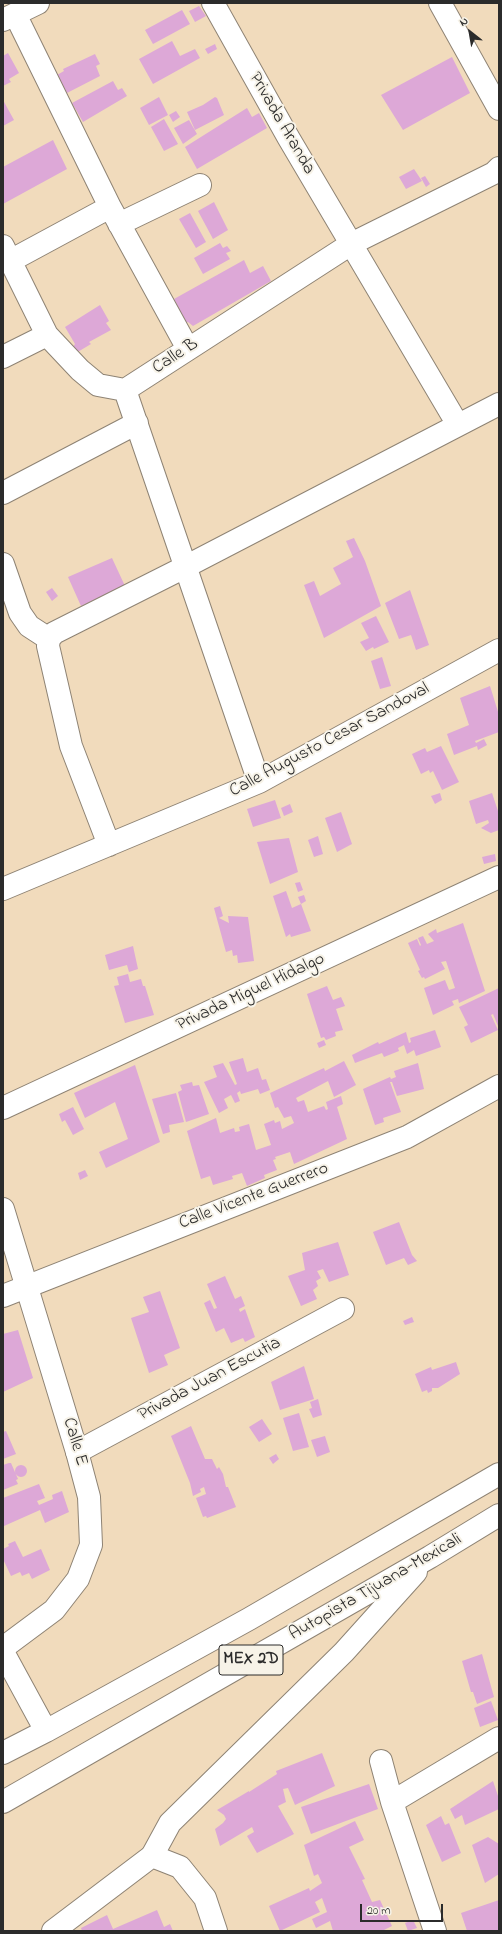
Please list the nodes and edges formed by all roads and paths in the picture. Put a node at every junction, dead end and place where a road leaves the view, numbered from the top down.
1 (38, 3) edge
2 (213, 3) edge
3 (440, 3) edge
4 (9, 17) edge
5 (499, 109) edge
6 (497, 178) edge
7 (200, 185) dead end
8 (114, 215) junction
9 (351, 244) junction
10 (7, 254) edge
11 (47, 335) junction
12 (188, 350) junction
13 (3, 357) edge
14 (125, 390) junction
15 (499, 404) edge
16 (137, 423) junction
17 (458, 425) junction
18 (3, 492) edge
19 (3, 564) edge
20 (185, 567) junction
21 (49, 638) junction
22 (499, 650) edge
23 (259, 782) junction
24 (109, 845) junction
25 (499, 877) edge
26 (3, 889) edge
27 (499, 1086) edge
28 (3, 1108) edge
29 (3, 1209) edge
30 (26, 1286) junction
31 (3, 1296) edge
32 (343, 1309) dead end
33 (77, 1452) junction
34 (499, 1474) edge
35 (499, 1515) edge
36 (430, 1557) junction
37 (3, 1648) edge
38 (3, 1652) edge
39 (46, 1731) junction
40 (499, 1738) edge
41 (3, 1753) edge
42 (381, 1761) dead end
43 (3, 1802) edge
44 (392, 1802) junction
45 (152, 1856) junction
46 (53, 1931) edge
47 (216, 1931) edge
48 (435, 1931) edge

1 - 4 main road
2 - 9 main road, Privada Aranda
3 - 5 main road
4 - 8 main road
6 - 9 main road, Calle B
7 - 8 main road
8 - 10 main road
8 - 12 main road
9 - 12 main road, Calle B
9 - 17 main road, Privada Aranda
10 - 11 main road
11 - 13 main road
11 - 14 main road
12 - 14 main road, Calle B
14 - 16 main road
15 - 17 main road
16 - 18 main road
16 - 20 main road
17 - 20 main road
19 - 21 main road
20 - 21 main road
20 - 23 main road
21 - 24 main road
22 - 23 main road, Calle Augusto Cesar Sandoval
23 - 24 main road, Calle Augusto Cesar Sandoval
24 - 26 main road, Calle Augusto Cesar Sandoval
25 - 28 main road, Privada Miguel Hidalgo
27 - 30 main road, Calle Vicente Guerrero
29 - 30 main road, Calle E
30 - 31 main road, Calle Vicente Guerrero
30 - 33 main road, Calle E
32 - 33 main road, Privada Juan Escutia
33 - 37 main road, Calle E
34 - 39 main road, Autopista Tijuana-Mexicali / MEX 2D
35 - 36 main road, Autopista Tijuana-Mexicali / MEX 2D
36 - 43 main road, Autopista Tijuana-Mexicali / MEX 2D
36 - 45 main road
38 - 39 main road
39 - 41 main road, Autopista Tijuana-Mexicali / MEX 2D
40 - 44 main road
42 - 44 main road
44 - 48 main road
45 - 46 main road
45 - 47 main road

